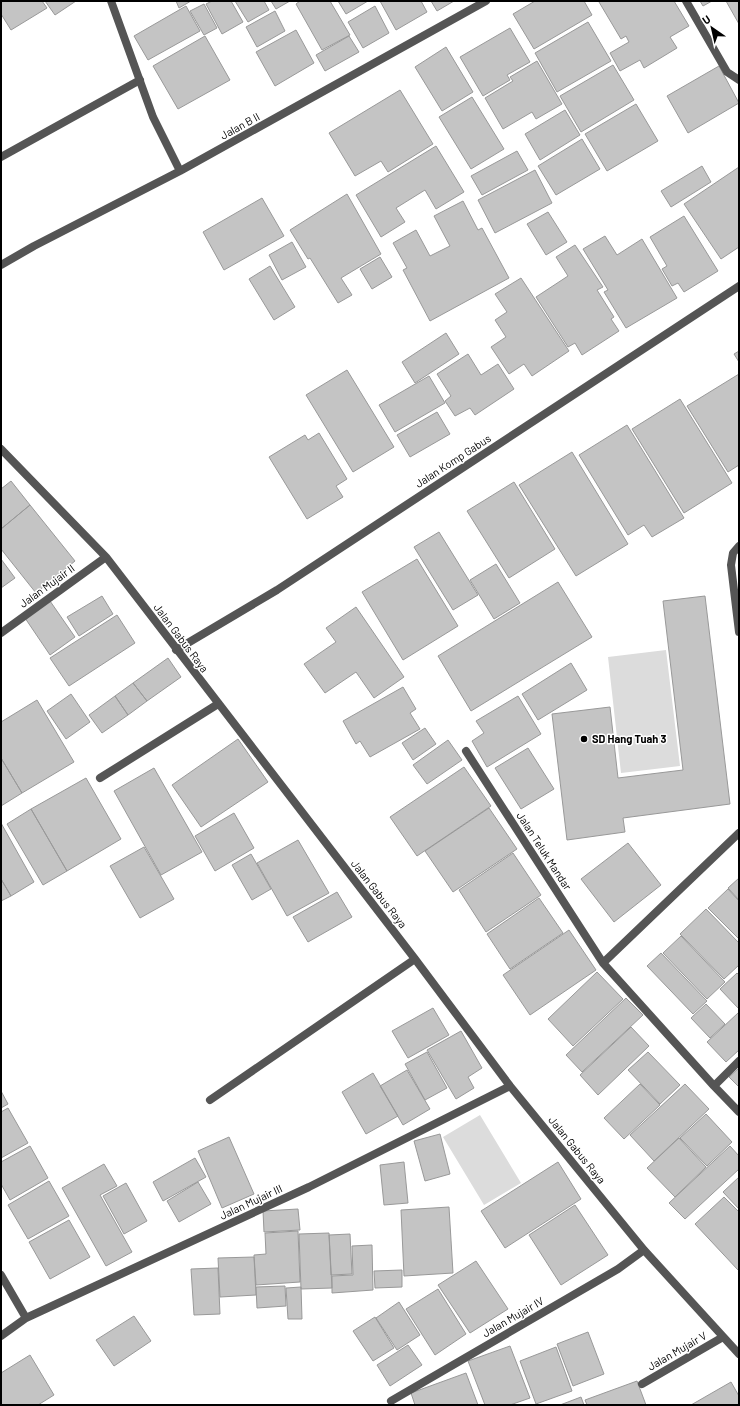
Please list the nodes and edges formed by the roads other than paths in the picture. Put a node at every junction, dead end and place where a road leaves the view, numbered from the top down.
1 (111, 1) edge
2 (486, 1) edge
3 (686, 1) edge
4 (140, 80) junction
5 (739, 80) edge
6 (1, 157) edge
7 (180, 171) junction
8 (1, 265) edge
9 (739, 286) edge
10 (1, 448) edge
11 (739, 546) edge
12 (106, 557) junction
13 (739, 632) edge
14 (1, 633) edge
15 (176, 650) junction
16 (218, 704) junction
17 (466, 750) dead end
18 (100, 778) dead end
19 (739, 833) edge
20 (415, 959) junction
21 (603, 963) junction
22 (739, 1061) edge
23 (510, 1086) junction
24 (714, 1086) junction
25 (210, 1100) dead end
26 (739, 1112) edge
27 (644, 1250) junction
28 (1, 1275) edge
29 (26, 1318) junction
30 (1, 1336) edge
31 (723, 1337) junction
32 (739, 1354) edge
33 (642, 1384) dead end
34 (390, 1400) dead end

1 - 4 street
2 - 7 street, Jalan B II
3 - 5 street
4 - 6 street
4 - 7 street
7 - 8 street, Jalan B II
9 - 15 street, Jalan Komp Gabus
10 - 12 street, Jalan Gabus Raya
11 - 13 street
12 - 14 street, Jalan Mujair II
12 - 15 street, Jalan Gabus Raya
15 - 16 street, Jalan Gabus Raya
16 - 18 street
16 - 20 street, Jalan Gabus Raya
17 - 21 street, Jalan Teluk Mandar
19 - 21 street
20 - 23 street, Jalan Gabus Raya
20 - 25 street
21 - 24 street, Jalan Teluk Mandar
22 - 24 street
23 - 27 street, Jalan Gabus Raya
23 - 29 street, Jalan Mujair III
24 - 26 street, Jalan Teluk Mandar
27 - 31 street, Jalan Gabus Raya
27 - 34 street, Jalan Mujair IV
28 - 29 street
29 - 30 street, Jalan Mujair III
31 - 32 street, Jalan Gabus Raya
31 - 33 street, Jalan Mujair V

